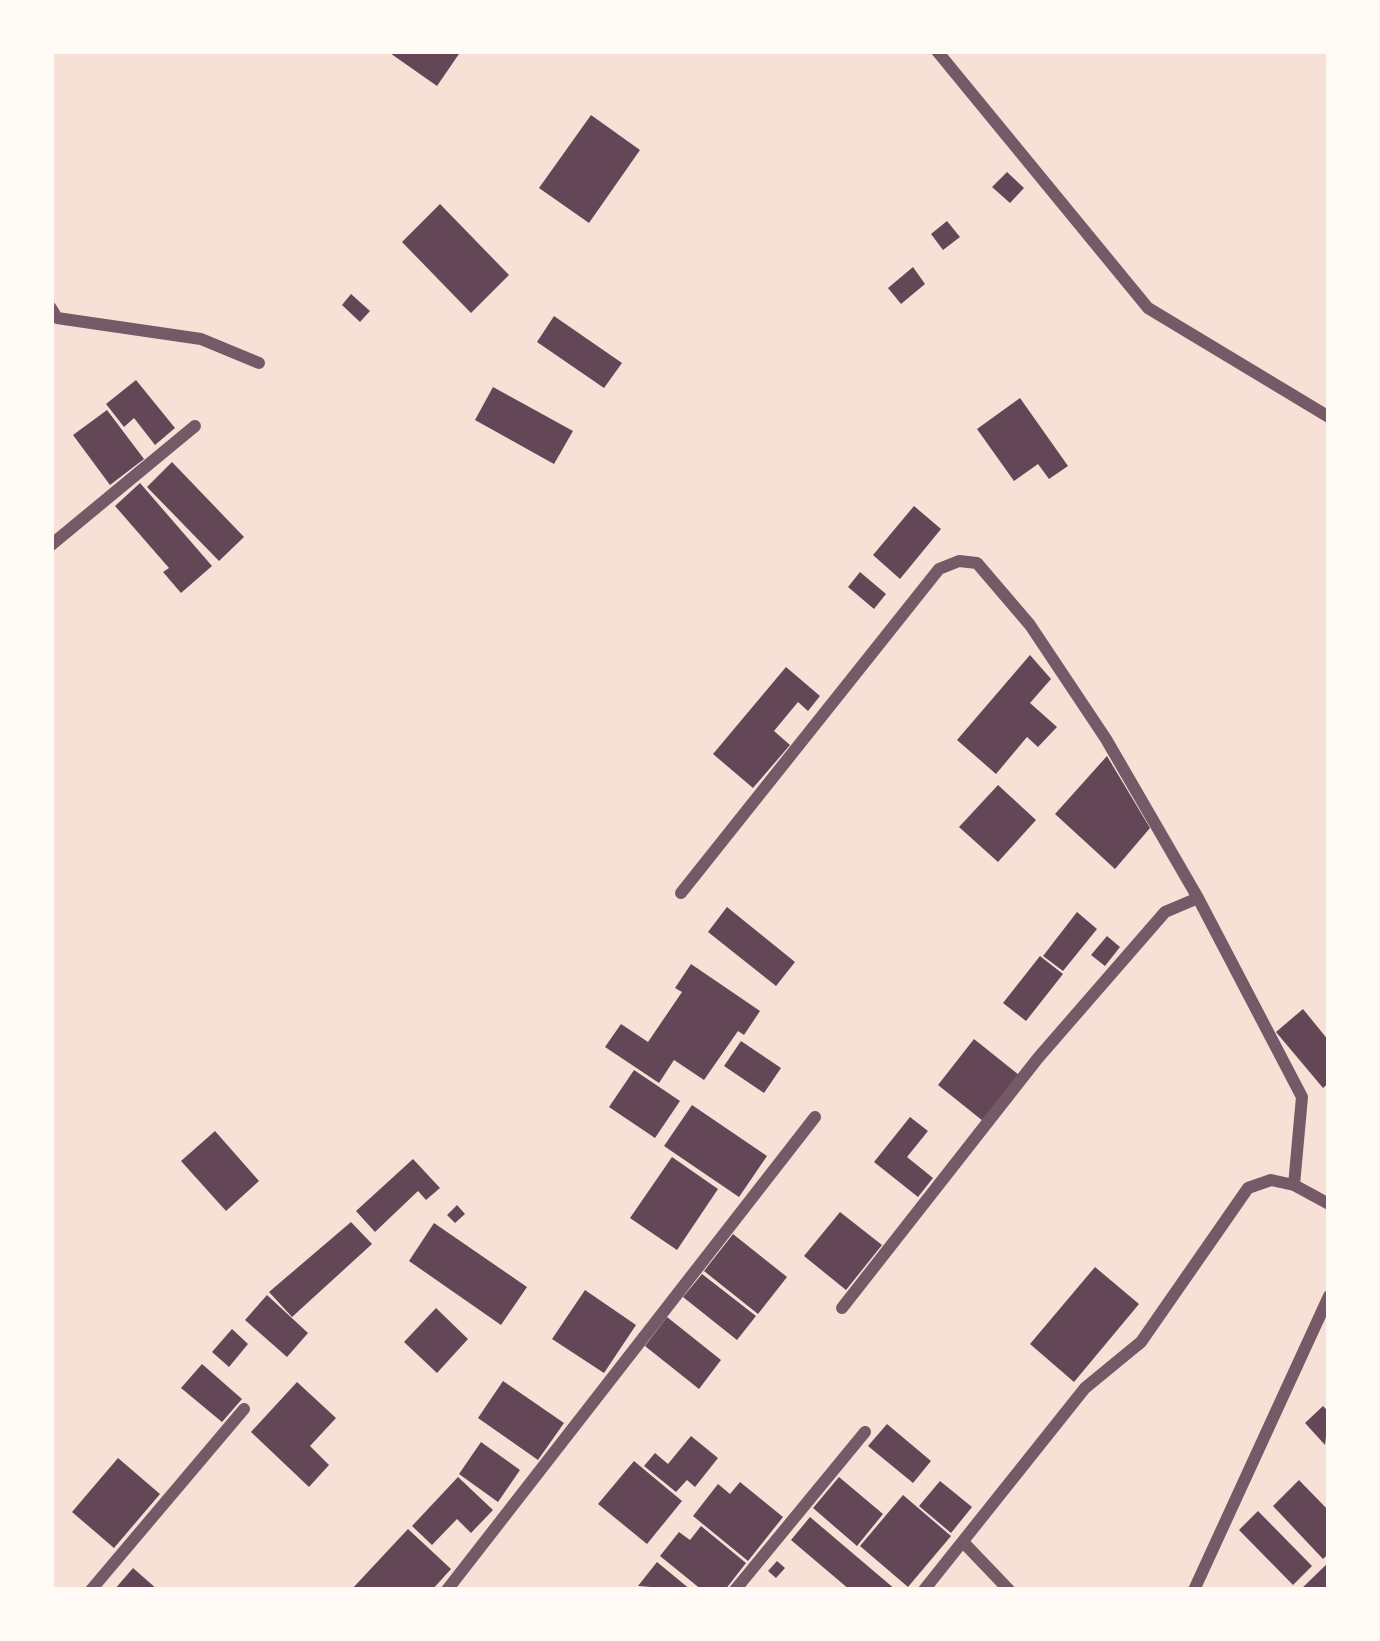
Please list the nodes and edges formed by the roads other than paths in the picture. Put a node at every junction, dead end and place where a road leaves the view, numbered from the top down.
1 (937, 51) edge
2 (51, 308) edge
3 (259, 363) dead end
4 (1329, 417) edge
5 (195, 426) dead end
6 (51, 545) edge
7 (681, 893) dead end
8 (1198, 898) junction
9 (815, 1117) dead end
10 (1294, 1185) junction
11 (1329, 1204) edge
12 (1329, 1296) edge
13 (842, 1308) dead end
14 (244, 1409) dead end
15 (865, 1432) dead end
16 (964, 1543) junction
17 (91, 1590) edge
18 (447, 1590) edge
19 (735, 1590) edge
20 (924, 1590) edge
21 (1010, 1590) edge
22 (1194, 1590) edge

1 - 4 street
2 - 3 street
5 - 6 street
7 - 8 street
8 - 10 street
8 - 13 street
9 - 18 street
10 - 11 street
10 - 16 street
12 - 22 street
14 - 17 street
15 - 19 street
16 - 20 street
16 - 21 street

